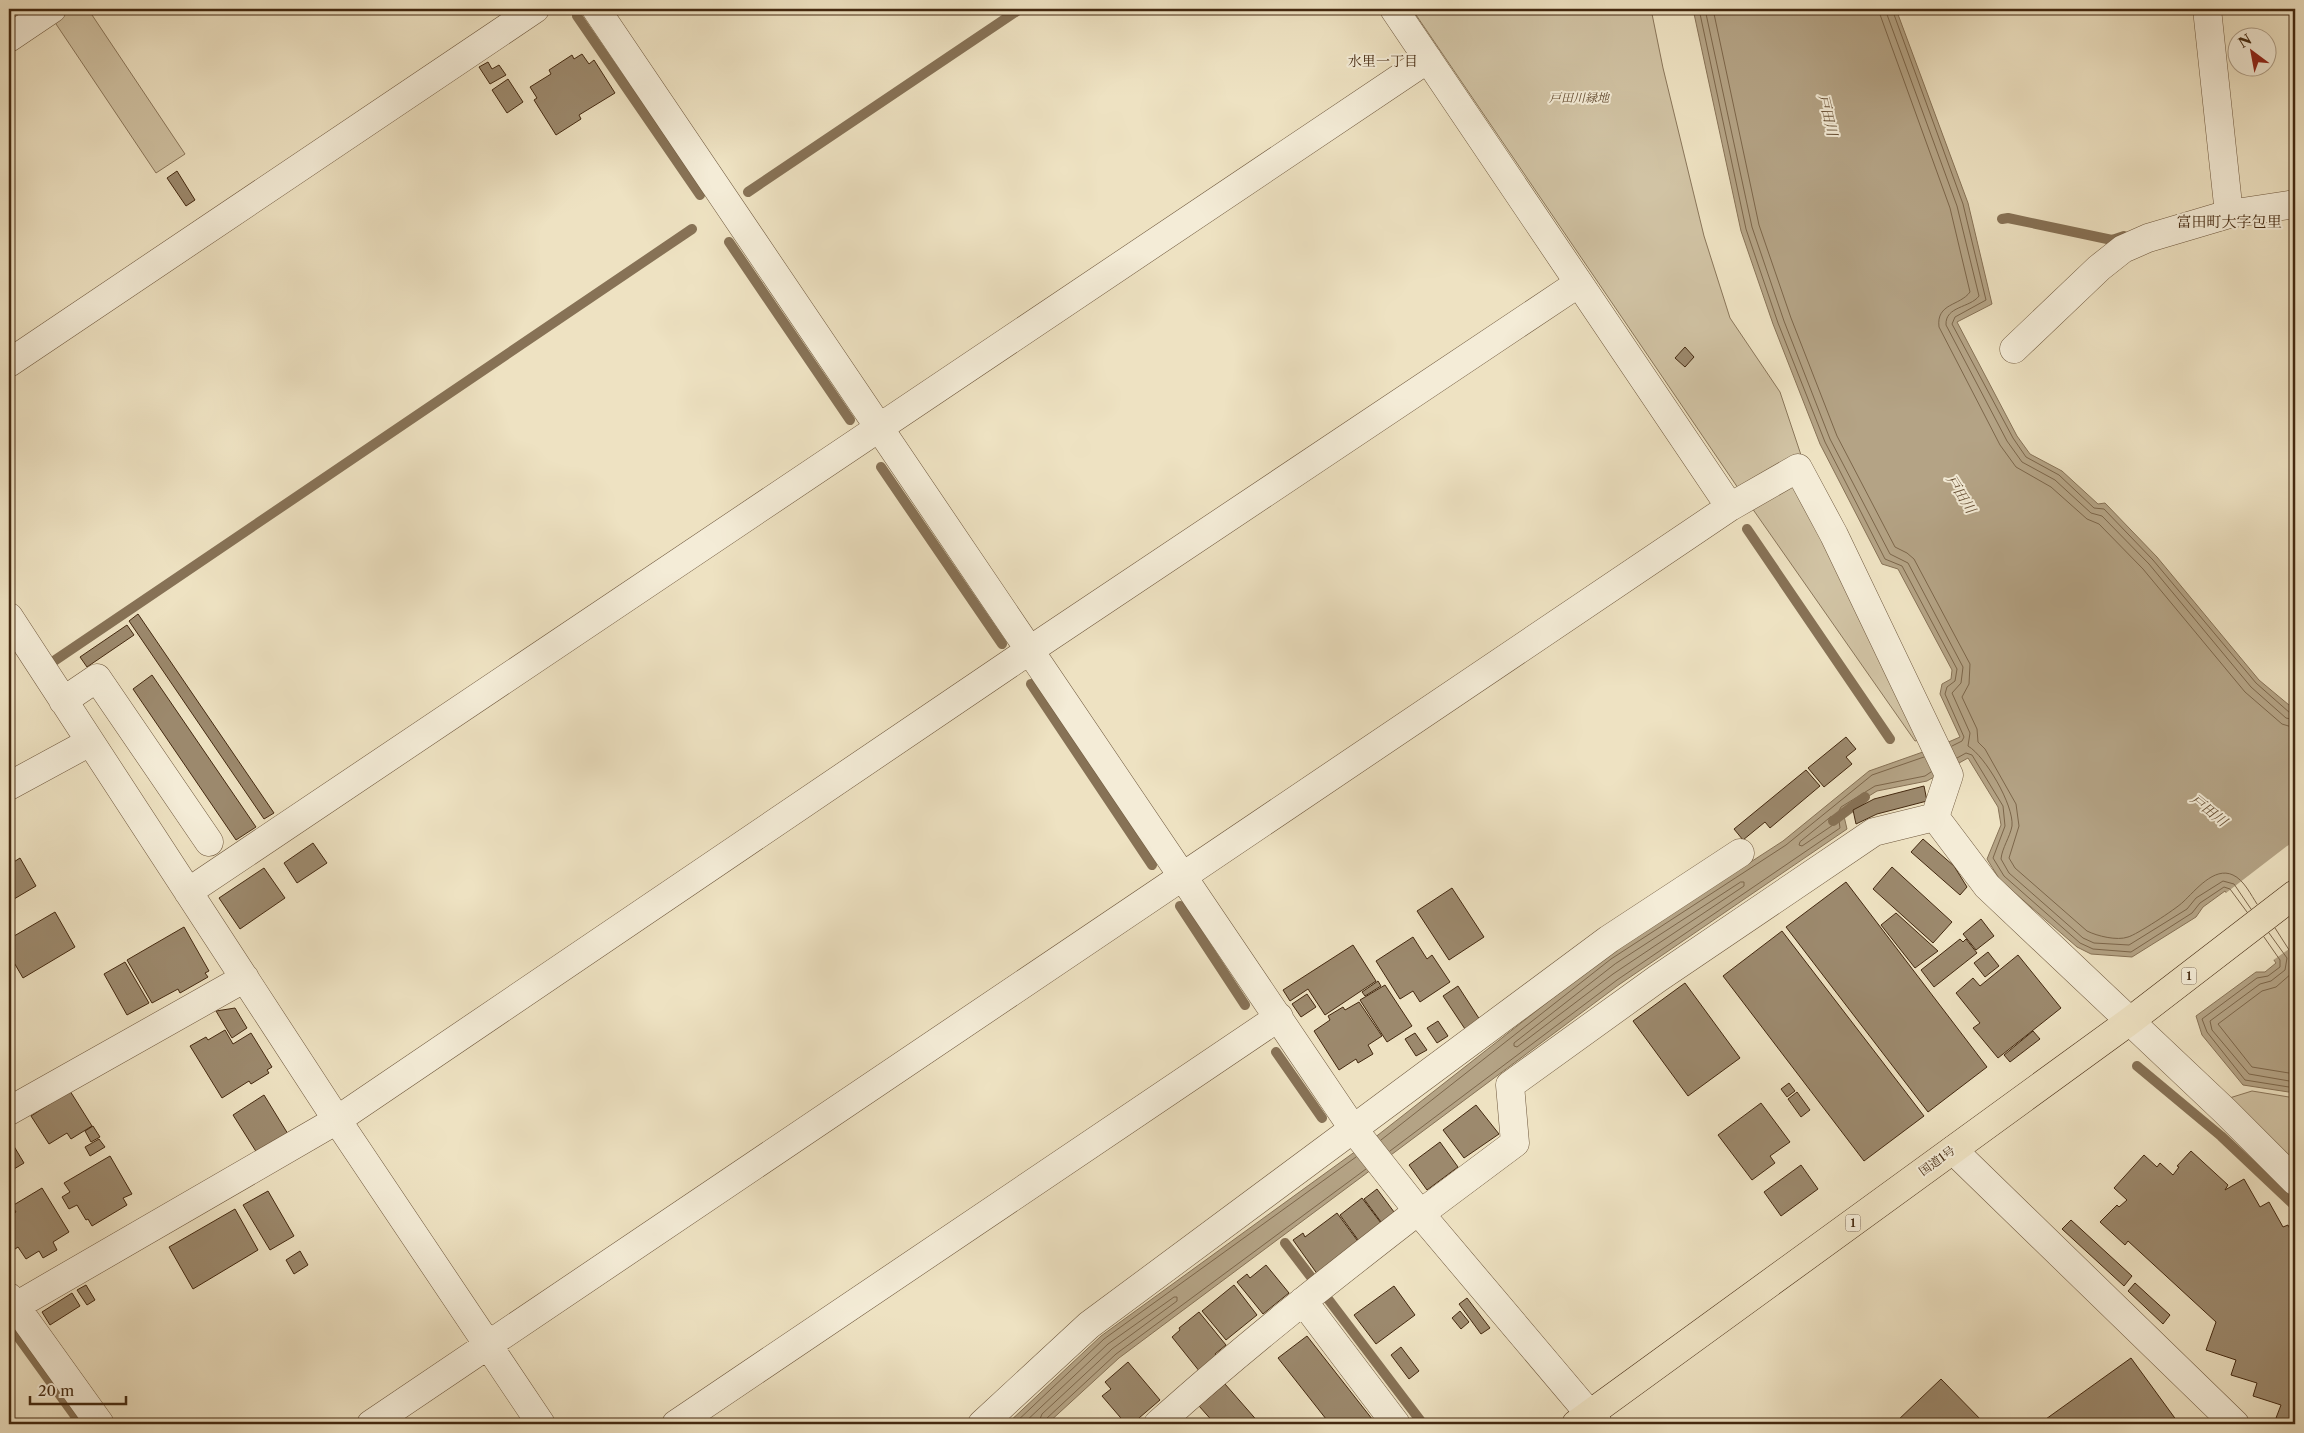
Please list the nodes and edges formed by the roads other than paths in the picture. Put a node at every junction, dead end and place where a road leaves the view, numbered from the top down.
1 (52, 9) edge
2 (535, 9) edge
3 (596, 9) edge
4 (1394, 9) edge
5 (2207, 9) edge
6 (9, 38) edge
7 (1428, 59) junction
8 (2295, 204) edge
9 (2229, 214) junction
10 (1579, 283) junction
11 (2014, 349) dead end
12 (9, 363) edge
13 (880, 428) junction
14 (1730, 508) junction
15 (9, 617) edge
16 (1030, 650) junction
17 (63, 701) junction
18 (90, 742) junction
19 (9, 786) edge
20 (1935, 817) junction
21 (209, 842) dead end
22 (1740, 853) dead end
23 (1184, 878) junction
24 (188, 892) junction
25 (2295, 894) edge
26 (245, 978) junction
27 (1279, 1017) junction
28 (2130, 1021) junction
29 (9, 1111) edge
30 (337, 1120) junction
31 (1358, 1135) junction
32 (1953, 1150) junction
33 (2295, 1181) edge
34 (1419, 1212) junction
35 (1303, 1301) junction
36 (11, 1304) edge
37 (488, 1344) junction
38 (1588, 1421) edge
39 (100, 1424) edge
40 (371, 1424) edge
41 (541, 1424) edge
42 (676, 1424) edge
43 (982, 1424) edge
44 (1158, 1424) edge
45 (1396, 1424) edge
46 (2235, 1424) edge

1 - 6 street
2 - 12 street
3 - 13 street
4 - 7 street
5 - 9 street
7 - 10 street
7 - 13 street
8 - 9 street
9 - 11 street
10 - 14 street
10 - 16 street
13 - 16 street
13 - 24 street
14 - 20 street
14 - 23 street
15 - 17 street
16 - 23 street
16 - 30 street
17 - 18 street
17 - 21 street
18 - 19 street
18 - 24 street
20 - 28 street
20 - 34 street
22 - 31 street
23 - 27 street
23 - 37 street
24 - 26 street
25 - 28 highway, 国道1号 / 1
26 - 29 street
26 - 30 street
27 - 31 street
27 - 42 street
28 - 32 highway, 国道1号 / 1
28 - 33 street
30 - 36 street
30 - 37 street
31 - 34 street
31 - 43 street
32 - 38 highway, 国道1号 / 1
32 - 46 street
34 - 35 street
34 - 38 street
35 - 44 street
35 - 45 street
36 - 39 street
37 - 40 street
37 - 41 street

